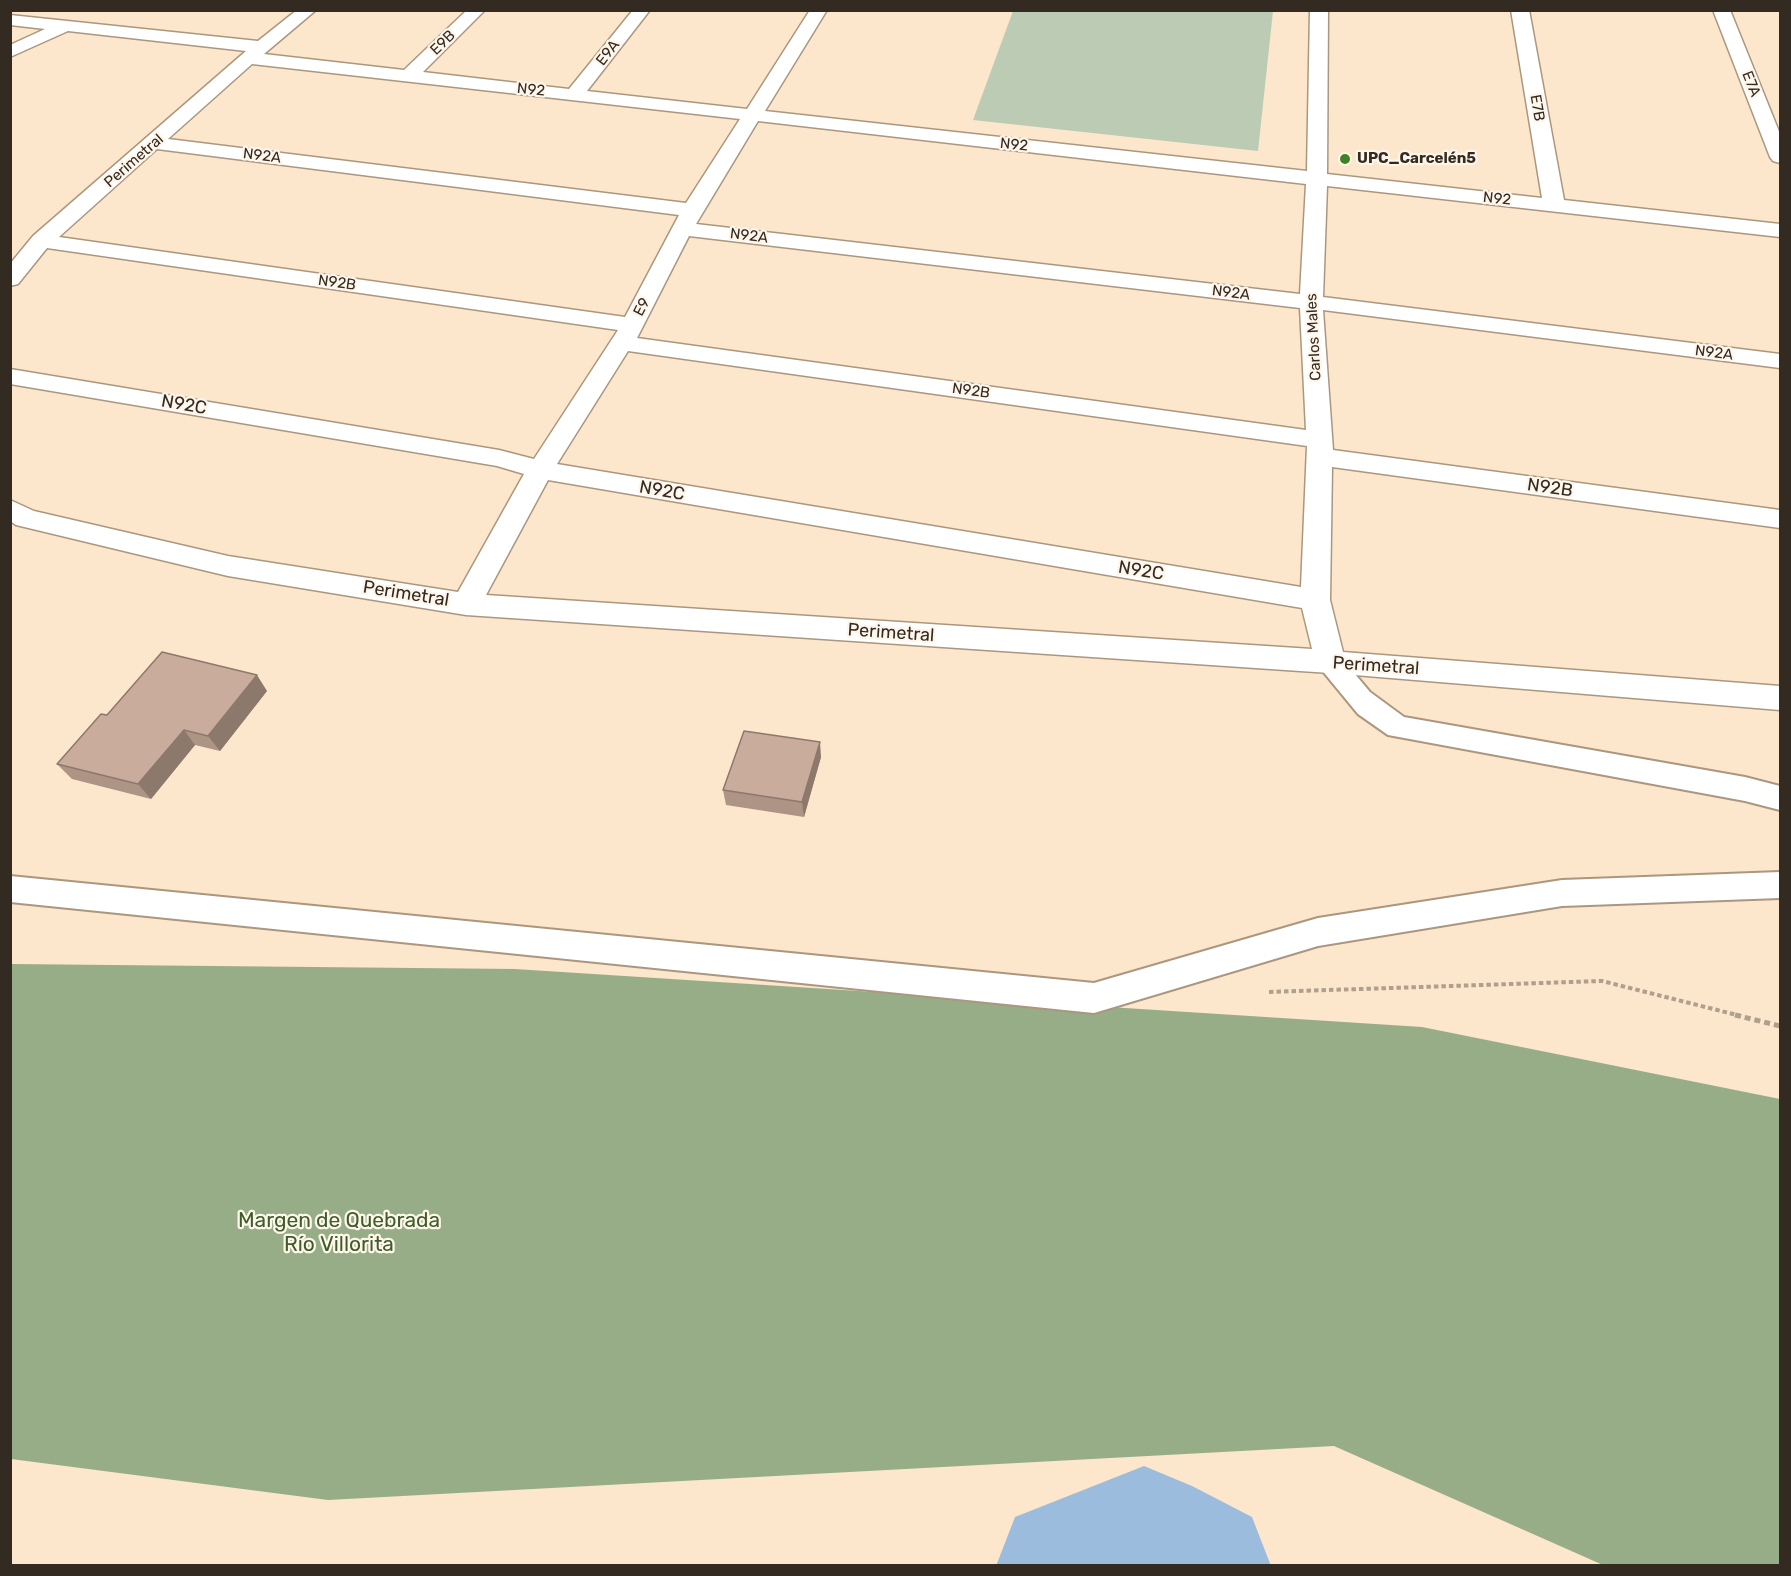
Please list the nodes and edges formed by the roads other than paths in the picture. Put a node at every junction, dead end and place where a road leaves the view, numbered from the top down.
1 (308, 10) edge
2 (477, 10) edge
3 (642, 10) edge
4 (819, 10) edge
5 (1319, 10) edge
6 (1520, 10) edge
7 (1720, 10) edge
8 (10, 20) edge
9 (65, 26) junction
10 (10, 52) edge
11 (255, 53) junction
12 (408, 76) junction
13 (574, 95) junction
14 (751, 115) junction
15 (155, 143) junction
16 (1780, 157) edge
17 (1317, 179) junction
18 (1554, 205) junction
19 (687, 220) junction
20 (1780, 231) edge
21 (41, 241) junction
22 (10, 279) edge
23 (1311, 302) junction
24 (627, 334) junction
25 (1780, 361) edge
26 (10, 376) edge
27 (1320, 448) junction
28 (540, 470) junction
29 (10, 509) edge
30 (1780, 519) edge
31 (1315, 600) junction
32 (466, 604) junction
33 (1330, 663) junction
34 (1780, 698) edge
35 (1780, 798) edge
36 (1780, 885) edge
37 (10, 889) edge

1 - 11 street, Perimetral
2 - 12 street, E9B
3 - 13 street, E9A
4 - 14 street, E9
5 - 17 street, Carlos Males
6 - 18 street, E7B
7 - 16 street, E7A
8 - 9 street, N92
9 - 10 street
9 - 11 street, N92
11 - 12 street, N92
11 - 15 street, Perimetral
12 - 13 street, N92
13 - 14 street, N92
14 - 17 street, N92
14 - 19 street, E9
15 - 19 street, N92A
15 - 21 street, Perimetral
17 - 18 street, N92
17 - 23 street, Carlos Males
18 - 20 street, N92
19 - 23 street, N92A
19 - 24 street, E9
21 - 22 street, Perimetral
21 - 24 street, N92B
23 - 25 street, N92A
23 - 27 street, Carlos Males
24 - 27 street, N92B
24 - 28 street, E9
26 - 28 street, N92C
27 - 30 street, N92B
27 - 31 street, Carlos Males
28 - 31 street, N92C
28 - 32 street, E9
29 - 32 street, Perimetral
31 - 33 street, Carlos Males
32 - 33 street, Perimetral
33 - 34 street, Perimetral
33 - 35 lane
36 - 37 lane

